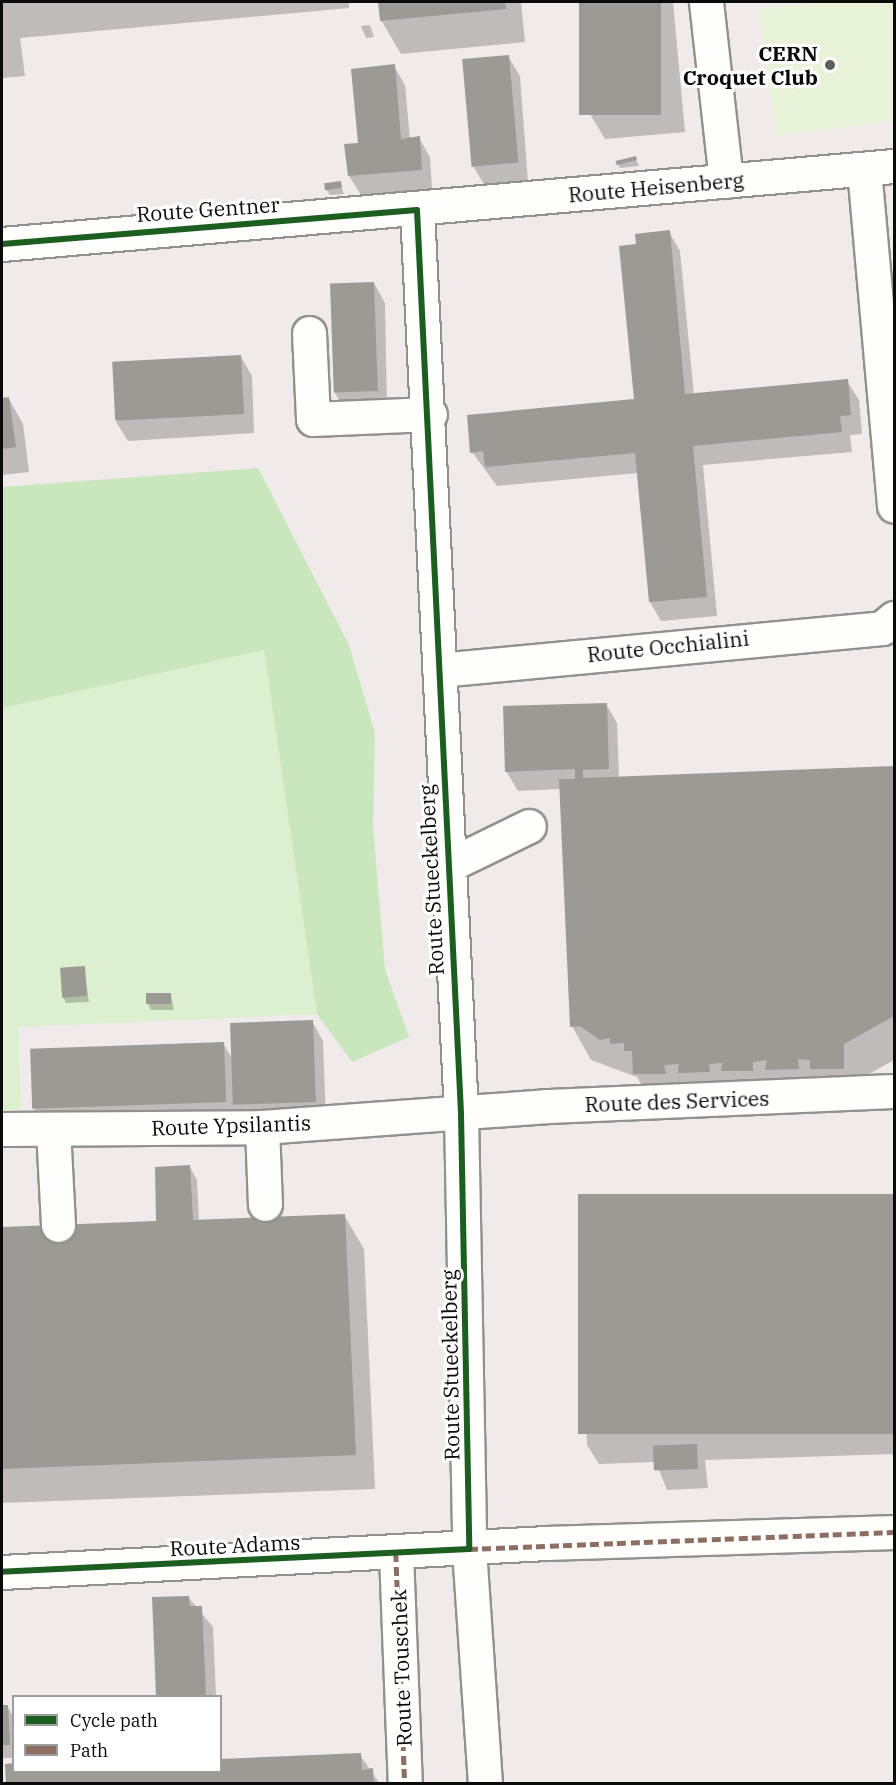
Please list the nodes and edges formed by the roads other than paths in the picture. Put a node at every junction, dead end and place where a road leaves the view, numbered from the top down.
1 (706, 2) edge
2 (879, 168) edge
3 (726, 181) junction
4 (417, 210) junction
5 (2, 244) edge
6 (309, 333) dead end
7 (430, 414) junction
8 (894, 506) edge
9 (894, 618) edge
10 (439, 670) junction
11 (529, 826) dead end
12 (447, 866) junction
13 (894, 1091) edge
14 (460, 1114) junction
15 (262, 1127) junction
16 (2, 1129) edge
17 (53, 1129) junction
18 (265, 1204) dead end
19 (58, 1225) dead end
20 (894, 1532) edge
21 (469, 1549) junction
22 (396, 1553) junction
23 (2, 1572) edge
24 (405, 1784) edge
25 (485, 1784) edge

1 - 3 street
2 - 3 street, Route Heisenberg
2 - 8 street
3 - 4 street, Route Heisenberg
4 - 5 street, Route Gentner
4 - 7 street, Route Stueckelberg
6 - 7 street
7 - 10 street, Route Stueckelberg
9 - 10 street, Route Occhialini
10 - 12 street, Route Stueckelberg
11 - 12 street
12 - 14 street, Route Stueckelberg
13 - 14 street, Route des Services
14 - 15 street, Route Ypsilantis
14 - 21 street, Route Stueckelberg
15 - 17 street, Route Ypsilantis
15 - 18 street
16 - 17 street, Route Ypsilantis
17 - 19 street
20 - 21 street
21 - 22 street, Route Adams
21 - 25 street, Route Stueckelberg
22 - 23 street, Route Adams
22 - 24 street, Route Touschek

